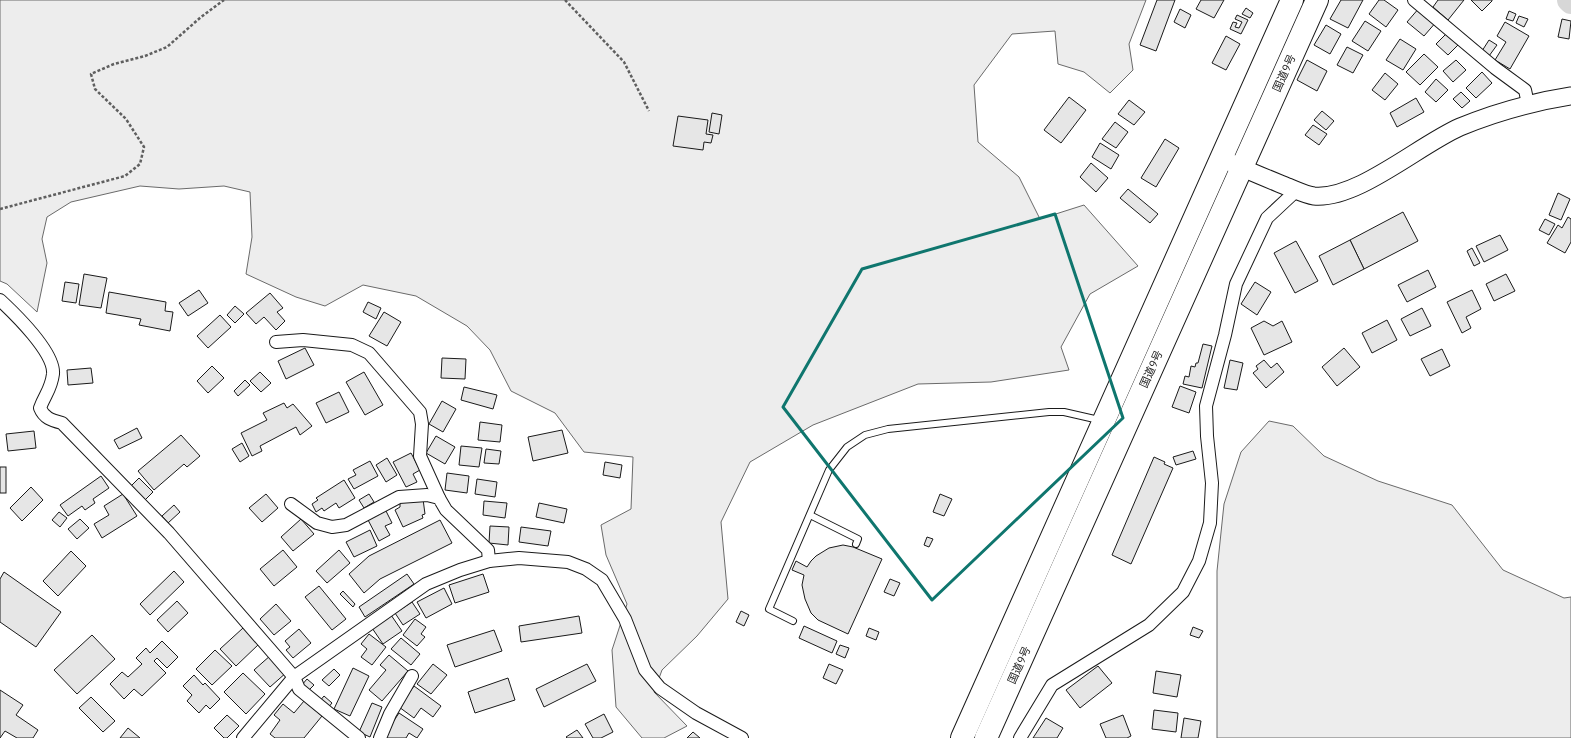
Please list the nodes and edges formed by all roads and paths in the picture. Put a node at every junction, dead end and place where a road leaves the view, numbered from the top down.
1 (224, 0) edge
2 (565, 0) edge
3 (1292, 0) edge
4 (1317, 0) edge
5 (1414, 0) edge
6 (1571, 96) edge
7 (1528, 104) junction
8 (649, 111) dead end
9 (1222, 158) junction
10 (1242, 168) junction
11 (1297, 190) junction
12 (0, 209) edge
13 (0, 300) edge
14 (276, 342) dead end
15 (1104, 422) junction
16 (439, 498) junction
17 (291, 504) dead end
18 (810, 515) junction
19 (856, 544) dead end
20 (489, 561) junction
21 (793, 621) dead end
22 (294, 676) junction
23 (412, 676) dead end
24 (244, 738) edge
25 (359, 738) edge
26 (380, 738) edge
27 (742, 738) edge
28 (962, 738) edge
29 (986, 738) edge
30 (1020, 738) edge

1 - 12 path
2 - 8 path
3 - 9 highway, 国道9号
4 - 10 highway, 国道9号
5 - 7 street
6 - 7 street
7 - 11 street
9 - 10 street
9 - 15 highway, 国道9号
10 - 11 street
10 - 29 highway, 国道9号
11 - 30 street
13 - 22 street
14 - 16 street
15 - 18 lane
15 - 28 highway, 国道9号
16 - 17 street
16 - 20 street
18 - 19 lane
18 - 21 lane
20 - 22 street
20 - 27 street
22 - 24 street
22 - 25 street
23 - 26 street

